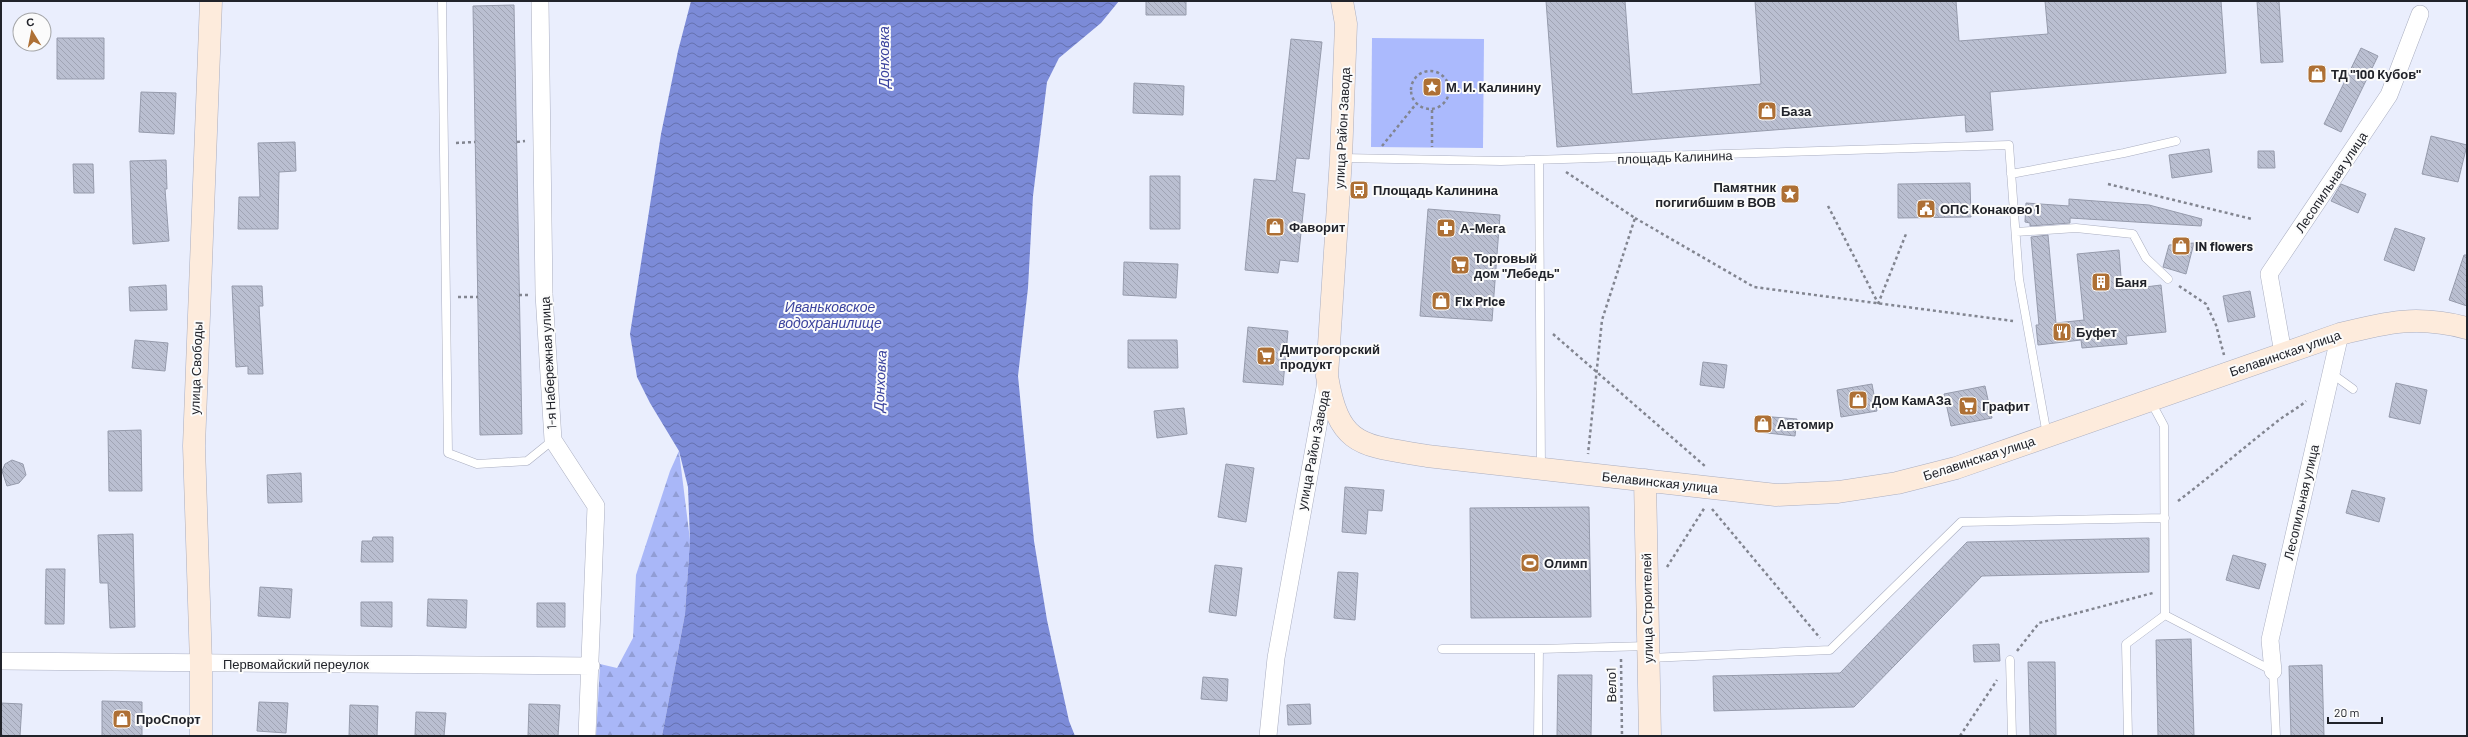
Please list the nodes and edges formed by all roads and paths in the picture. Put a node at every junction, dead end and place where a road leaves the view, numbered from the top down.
1 (211, 1) edge
2 (442, 1) edge
3 (540, 1) edge
4 (1342, 1) edge
5 (2420, 14) dead end
6 (1416, 104) junction
7 (1432, 110) junction
8 (2176, 141) dead end
9 (475, 142) dead end
10 (443, 143) junction
11 (1341, 158) junction
12 (1371, 159) junction
13 (1432, 160) junction
14 (1539, 160) junction
15 (1548, 160) junction
16 (2012, 174) junction
17 (2108, 184) dead end
18 (1828, 206) dead end
19 (1634, 218) junction
20 (2252, 219) dead end
21 (2016, 232) junction
22 (1906, 234) dead end
23 (2168, 279) joint
24 (446, 297) junction
25 (478, 297) dead end
26 (1878, 304) junction
27 (1540, 322) junction
28 (2027, 323) junction
29 (2467, 328) edge
30 (2340, 334) junction
31 (2284, 354) junction
32 (1598, 373) junction
33 (2228, 373) junction
34 (2331, 373) junction
35 (1327, 376) junction
36 (2354, 389) dead end
37 (2311, 396) dead end
38 (2150, 400) junction
39 (2047, 436) junction
40 (553, 440) junction
41 (1588, 461) dead end
42 (1541, 468) junction
43 (1711, 471) dead end
44 (1645, 480) junction
45 (1708, 504) dead end
46 (2165, 514) junction
47 (2165, 590) junction
48 (2165, 615) junction
49 (1621, 647) junction
50 (1442, 649) dead end
51 (1539, 649) junction
52 (1830, 650) junction
53 (1648, 652) junction
54 (2010, 660) junction
55 (1, 661) edge
56 (201, 664) junction
57 (591, 666) junction
58 (2273, 671) junction
59 (201, 736) edge
60 (587, 736) edge
61 (1268, 736) edge
62 (1538, 736) edge
63 (1622, 736) edge
64 (1650, 736) edge
65 (1960, 736) edge
66 (2012, 736) edge
67 (2128, 736) edge
68 (2276, 736) edge

1 - 56 main road, улица Свободы
2 - 10 lane
3 - 40 street, 1-я Набережная улица
4 - 11 main road, улица Район Завода
5 - 31 street, Лесопильная улица
6 - 7 path
6 - 7 path
6 - 12 path
7 - 13 path
8 - 16 lane
9 - 10 path
10 - 24 lane
11 - 12 lane, площадь Калинина
11 - 35 main road, улица Район Завода
12 - 13 lane, площадь Калинина
13 - 14 lane, площадь Калинина
14 - 15 lane, площадь Калинина
14 - 27 lane
15 - 16 lane, площадь Калинина
15 - 19 path
16 - 21 lane
17 - 20 path
18 - 26 path
19 - 26 path
19 - 32 path
21 - 23 lane
21 - 28 lane
22 - 26 path
23 - 33 path
24 - 25 path
24 - 40 lane
26 - 28 path
27 - 32 path
27 - 42 lane
28 - 39 lane
29 - 30 main road, Белавинская улица
30 - 31 main road, Белавинская улица
30 - 34 street, Лесопильная улица
31 - 33 main road, Белавинская улица
32 - 41 path
32 - 43 path
33 - 38 main road, Белавинская улица
34 - 36 lane
34 - 58 street, Лесопильная улица
35 - 42 main road, Белавинская улица
35 - 61 street, улица Район Завода
37 - 46 path
38 - 39 main road, Белавинская улица
38 - 46 lane
39 - 44 main road, Белавинская улица
40 - 57 street, 1-я Набережная улица
42 - 44 main road, Белавинская улица
44 - 53 main road, улица Строителей
45 - 52 path
46 - 47 lane
46 - 52 lane
47 - 48 lane
47 - 54 path
48 - 58 lane
48 - 67 lane
49 - 51 lane
49 - 53 lane
49 - 63 path, Вело1
50 - 51 lane
51 - 62 lane
52 - 53 lane
53 - 64 main road, улица Строителей
54 - 65 path
54 - 66 lane
55 - 56 street, Первомайский переулок
56 - 57 street, Первомайский переулок
56 - 59 main road, улица Свободы
57 - 60 street, 1-я Набережная улица
58 - 68 lane

